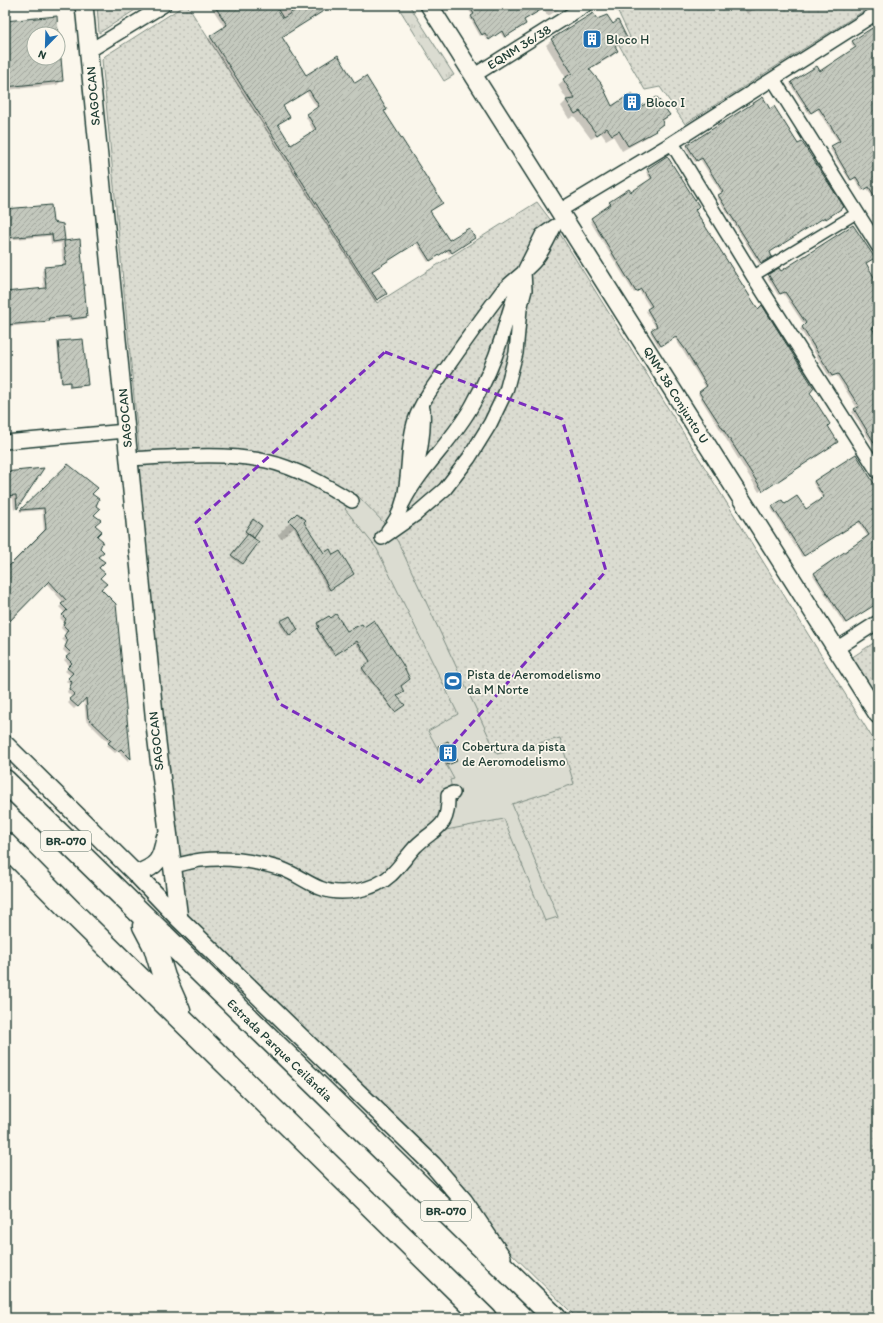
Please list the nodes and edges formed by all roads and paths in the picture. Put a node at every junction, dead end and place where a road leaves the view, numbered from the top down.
1 (84, 5) edge
2 (164, 5) edge
3 (429, 5) edge
4 (584, 6) edge
5 (878, 13) edge
6 (89, 51) junction
7 (473, 76) junction
8 (773, 79) junction
9 (672, 143) junction
10 (559, 211) junction
11 (857, 213) junction
12 (878, 246) edge
13 (524, 271) junction
14 (753, 276) junction
15 (422, 405) junction
16 (126, 431) junction
17 (5, 442) edge
18 (128, 458) junction
19 (878, 472) edge
20 (412, 487) junction
21 (352, 501) dead end
22 (403, 503) junction
23 (878, 622) edge
24 (836, 649) junction
25 (878, 715) edge
26 (5, 744) edge
27 (5, 781) edge
28 (453, 793) dead end
29 (167, 832) junction
30 (5, 844) edge
31 (172, 866) junction
32 (136, 874) junction
33 (126, 900) junction
34 (179, 919) junction
35 (103, 942) junction
36 (162, 964) junction
37 (214, 986) junction
38 (183, 1021) junction
39 (531, 1293) junction
40 (485, 1318) edge
41 (555, 1318) edge

1 - 6 street, SAGOCAN
2 - 6 street
3 - 7 street, QNM 38 Conjunto U
4 - 7 street, EQNM 36/38
5 - 8 street
6 - 16 street, SAGOCAN
7 - 10 street, QNM 38 Conjunto U
8 - 9 street
8 - 11 street
9 - 10 street
9 - 14 street
10 - 24 street, QNM 38 Conjunto U
11 - 12 street
11 - 14 street
13 - 15 street
13 - 20 street
13 - 22 street
14 - 19 street
15 - 20 street
15 - 22 street
16 - 17 street
16 - 18 street, SAGOCAN
18 - 21 street
18 - 29 street, SAGOCAN
20 - 22 street
23 - 24 street
24 - 25 street, QNM 38 Conjunto U
26 - 32 street
27 - 33 highway, Estrada Parque Ceilândia / BR-070
28 - 31 street
29 - 31 street, SAGOCAN
29 - 32 street, SAGOCAN
30 - 35 highway
31 - 34 street, SAGOCAN
32 - 34 street
33 - 36 highway
33 - 37 highway, Estrada Parque Ceilândia / BR-070
34 - 39 street
35 - 36 highway
35 - 38 highway
36 - 37 highway
36 - 38 highway
37 - 39 highway, Estrada Parque Ceilândia / BR-070
38 - 40 highway
39 - 41 highway, Estrada Parque Ceilândia / BR-070

